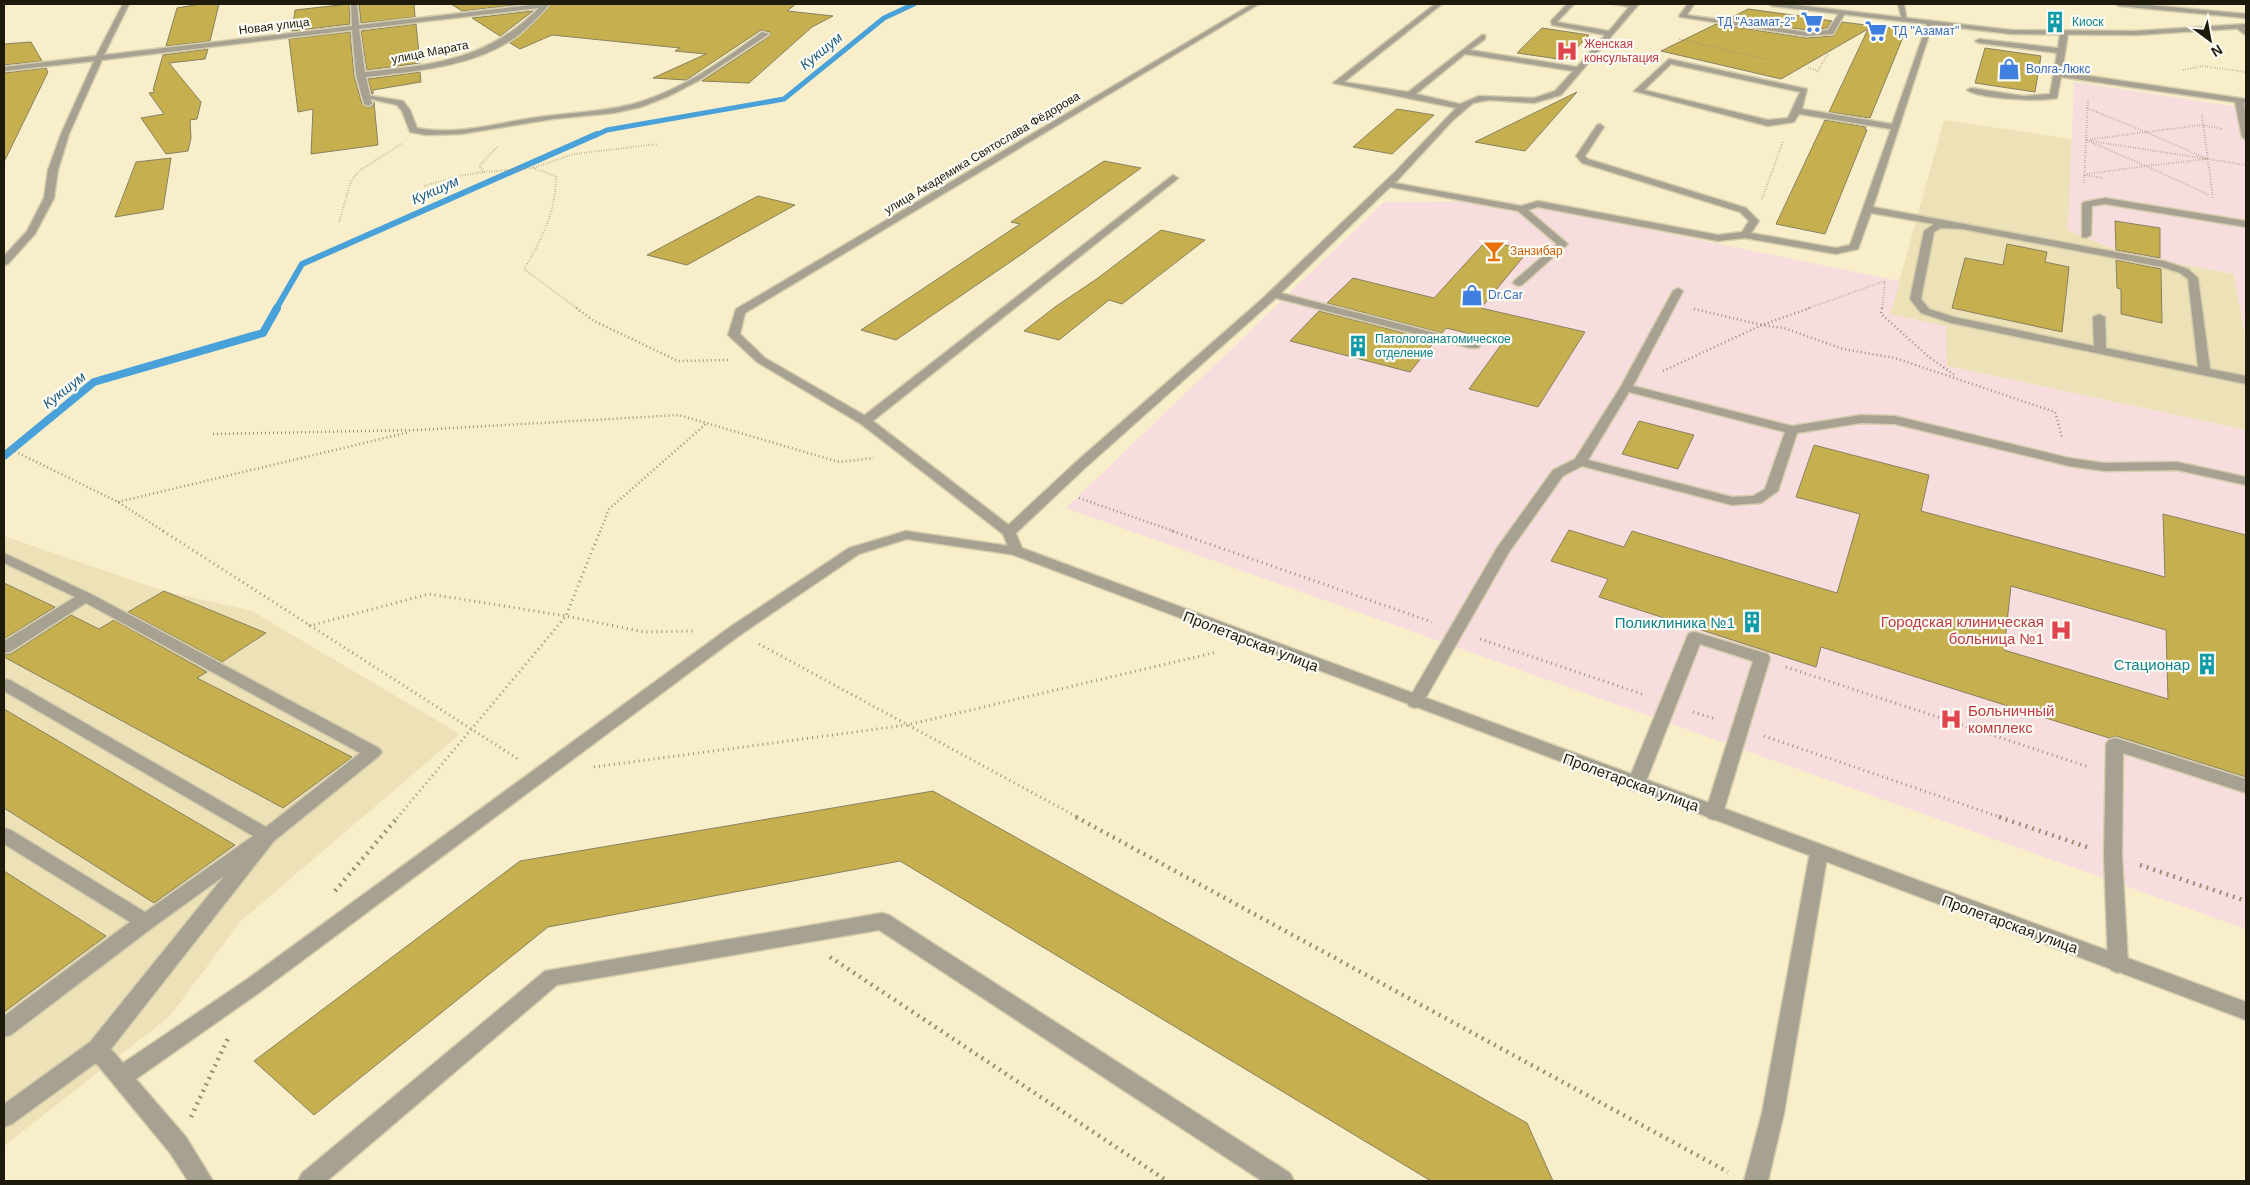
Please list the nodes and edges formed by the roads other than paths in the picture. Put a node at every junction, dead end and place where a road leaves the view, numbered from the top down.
1 (126, 4) edge
2 (354, 4) edge
3 (546, 4) edge
4 (1256, 4) edge
5 (1439, 4) edge
6 (1571, 4) edge
7 (1617, 4) edge
8 (1691, 4) edge
9 (1772, 4) edge
10 (1901, 4) edge
11 (2119, 4) edge
12 (2186, 4) edge
13 (1635, 5) edge
14 (2192, 11) junction
15 (1842, 13) junction
16 (2246, 16) edge
17 (1905, 20) junction
18 (1931, 24) junction
19 (2237, 26) junction
20 (2246, 26) edge
21 (354, 28) junction
22 (1609, 33) junction
23 (2246, 33) edge
24 (765, 34) dead end
25 (2064, 34) junction
26 (1482, 37) dead end
27 (1979, 41) dead end
28 (2061, 51) junction
29 (1465, 52) junction
30 (99, 58) junction
31 (4, 69) edge
32 (1578, 69) junction
33 (2058, 74) junction
34 (360, 75) junction
35 (1970, 90) dead end
36 (1410, 95) junction
37 (2242, 101) edge
38 (1463, 107) junction
39 (1797, 111) junction
40 (1600, 126) dead end
41 (1896, 127) junction
42 (2246, 135) edge
43 (1173, 178) dead end
44 (1388, 184) junction
45 (1867, 209) junction
46 (1521, 210) junction
47 (1950, 224) junction
48 (2246, 224) edge
49 (1745, 235) junction
50 (2086, 236) dead end
51 (4, 262) edge
52 (1518, 283) dead end
53 (1678, 291) dead end
54 (1274, 294) junction
55 (2099, 317) dead end
56 (1474, 346) dead end
57 (2100, 350) junction
58 (2204, 371) junction
59 (2246, 380) edge
60 (1626, 388) junction
61 (866, 421) junction
62 (1792, 430) junction
63 (1580, 462) junction
64 (2246, 481) edge
65 (1009, 532) junction
66 (1016, 552) junction
67 (4, 558) edge
68 (86, 597) junction
69 (4, 648) edge
70 (4, 684) edge
71 (1415, 702) junction
72 (1636, 784) junction
73 (2246, 786) edge
74 (1714, 813) junction
75 (4, 835) edge
76 (267, 836) junction
77 (1819, 852) junction
78 (145, 922) junction
79 (2118, 964) junction
80 (2246, 1012) edge
81 (4, 1028) edge
82 (98, 1049) junction
83 (121, 1076) junction
84 (4, 1117) edge
85 (1746, 1179) edge
86 (201, 1181) edge
87 (310, 1181) edge
88 (1282, 1181) edge

1 - 30 street
2 - 21 street
3 - 21 street, Новая улица
3 - 34 street, улица Марата
4 - 61 street, улица Академика Святослава Фёдорова
5 - 36 street
6 - 22 street
7 - 13 street
8 - 15 street
9 - 15 street
10 - 17 street
11 - 14 street
12 - 14 street
13 - 22 street
14 - 16 street
15 - 17 street
17 - 18 street
18 - 25 street
18 - 41 street
19 - 20 street
19 - 23 street
19 - 25 street
21 - 30 street, Новая улица
21 - 34 street
22 - 32 street
24 - 34 street
25 - 28 street
26 - 29 street
27 - 28 street
28 - 33 street
29 - 32 street
29 - 36 street
30 - 31 street, Новая улица
30 - 51 street
32 - 38 street
33 - 35 street
33 - 37 street
36 - 38 street
37 - 42 street
38 - 44 street
39 - 39 street
39 - 41 street
40 - 49 street
41 - 45 street
43 - 61 street
44 - 46 street
44 - 54 street
45 - 47 street
45 - 49 street
46 - 49 street
46 - 52 street
47 - 57 street
47 - 58 street
48 - 50 street
53 - 60 street
54 - 56 street
54 - 65 street
55 - 57 street
57 - 58 street
58 - 59 street
60 - 62 street
60 - 63 street
61 - 65 street
62 - 63 street
62 - 64 street
63 - 71 street
65 - 66 street
66 - 71 street, Пролетарская улица
66 - 83 street, Пролетарская улица
67 - 68 street
68 - 69 street
68 - 76 street
70 - 76 street
71 - 72 street, Пролетарская улица
72 - 74 street, Пролетарская улица
72 - 74 street
73 - 79 street
74 - 77 street, Пролетарская улица
75 - 78 street
76 - 78 street
76 - 82 street
77 - 79 street, Пролетарская улица
77 - 85 street
78 - 81 street
79 - 80 street, Пролетарская улица
82 - 83 street
82 - 84 street
83 - 86 street
87 - 88 street

